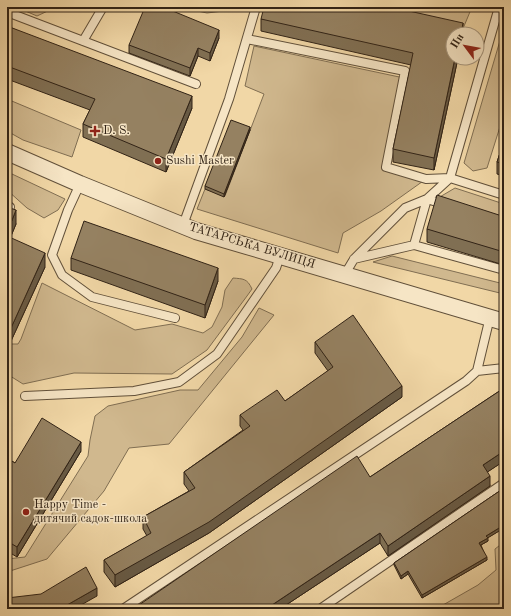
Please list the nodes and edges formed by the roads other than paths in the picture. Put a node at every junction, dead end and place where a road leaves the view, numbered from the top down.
1 (103, 7) edge
2 (256, 7) edge
3 (499, 7) edge
4 (7, 12) edge
5 (247, 40) junction
6 (83, 41) junction
7 (196, 84) dead end
8 (7, 152) edge
9 (450, 178) junction
10 (80, 184) junction
11 (504, 195) edge
12 (427, 199) junction
13 (455, 208) edge
14 (183, 225) junction
15 (414, 245) junction
16 (280, 256) junction
17 (354, 259) junction
18 (504, 270) edge
19 (345, 274) junction
20 (175, 318) dead end
21 (497, 320) edge
22 (504, 368) edge
23 (477, 371) junction
24 (26, 396) dead end
25 (504, 483) edge
26 (123, 609) edge
27 (320, 609) edge

1 - 6 lane
2 - 5 lane
3 - 9 lane
4 - 6 lane
5 - 9 lane
5 - 14 lane
6 - 7 lane
8 - 10 street, ТАТАРСЬКА ВУЛИЦЯ
9 - 11 lane
9 - 12 lane
10 - 14 street, ТАТАРСЬКА ВУЛИЦЯ
10 - 20 lane
12 - 13 lane
12 - 15 lane
12 - 17 lane
14 - 16 street, ТАТАРСЬКА ВУЛИЦЯ
15 - 17 lane
15 - 18 lane
16 - 19 street, ТАТАРСЬКА ВУЛИЦЯ
16 - 24 lane
17 - 19 lane
19 - 21 street, ТАТАРСЬКА ВУЛИЦЯ
21 - 23 lane
22 - 23 lane
23 - 26 lane
25 - 27 lane

